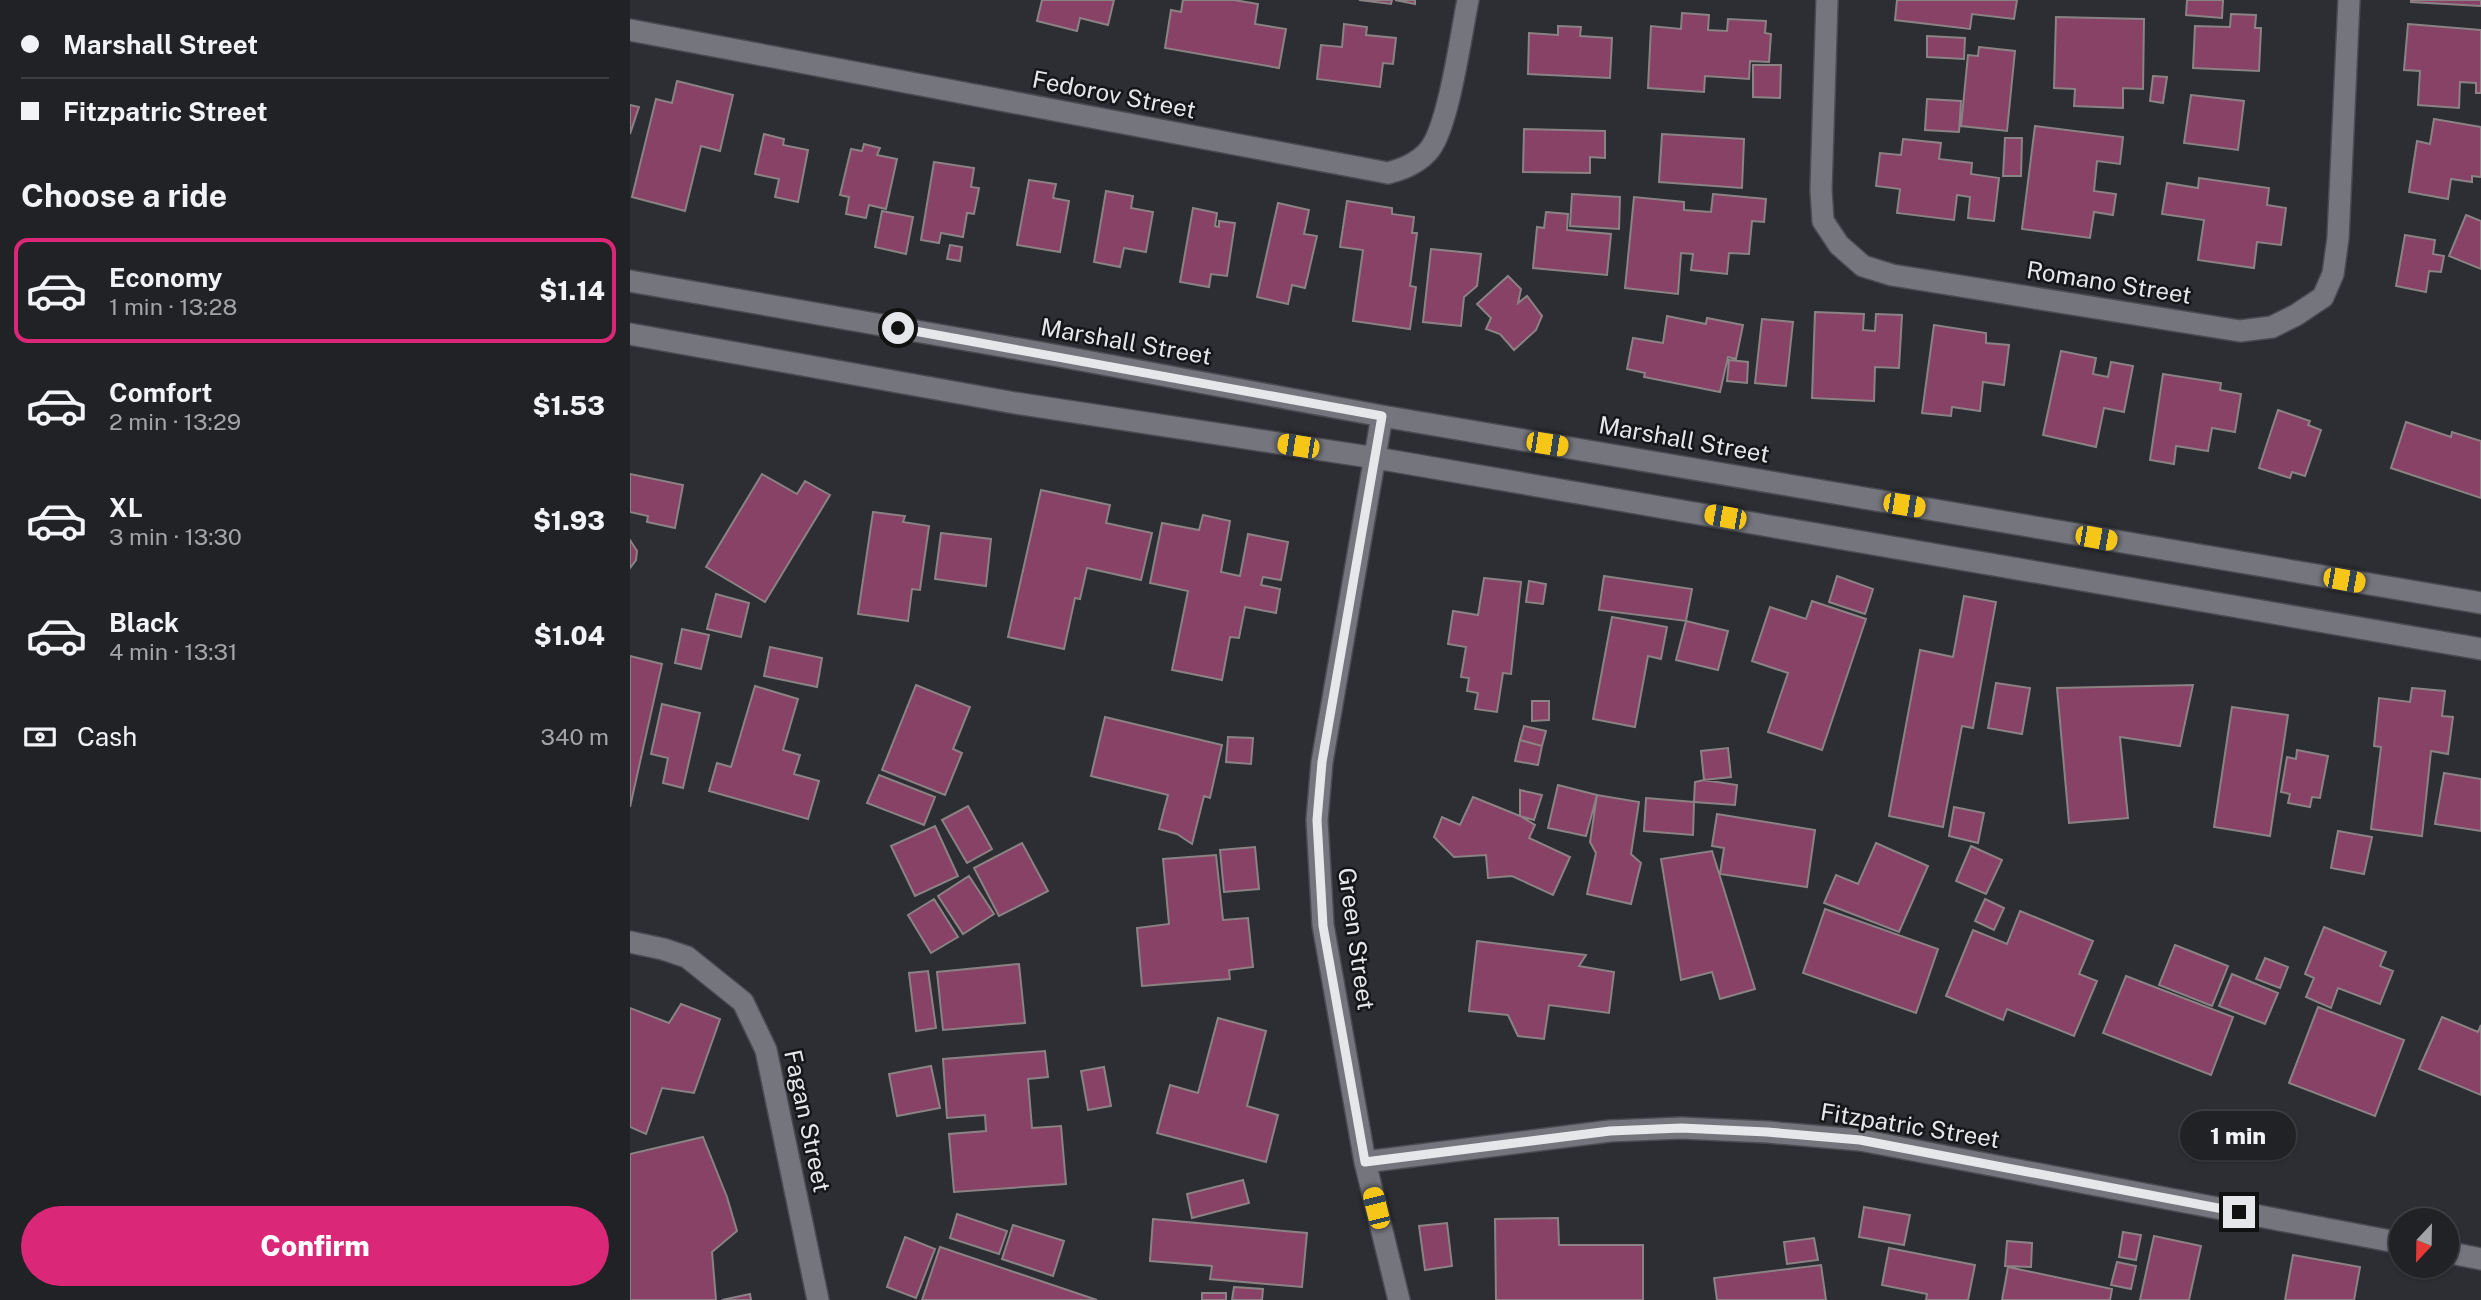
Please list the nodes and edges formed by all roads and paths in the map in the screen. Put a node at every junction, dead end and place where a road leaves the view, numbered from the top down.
1 (1468, 0) edge
2 (1827, 0) edge
3 (2349, 0) edge
4 (630, 30) edge
5 (630, 281) edge
6 (630, 334) edge
7 (1382, 416) junction
8 (1376, 458) junction
9 (2481, 603) edge
10 (2481, 649) edge
11 (630, 942) edge
12 (1365, 1162) junction
13 (2389, 1241) edge
14 (2459, 1255) edge
15 (2481, 1259) edge
16 (818, 1300) edge
17 (1399, 1300) edge

1 - 4 street, Fedorov Street
2 - 3 street, Romano Street
5 - 7 street, Marshall Street
6 - 8 street
7 - 8 street, Green Street
7 - 9 street, Marshall Street
8 - 10 street
8 - 12 street, Green Street
11 - 16 street, Fagan Street
12 - 13 street, Fitzpatric Street
12 - 17 street, Green Street
14 - 15 street

